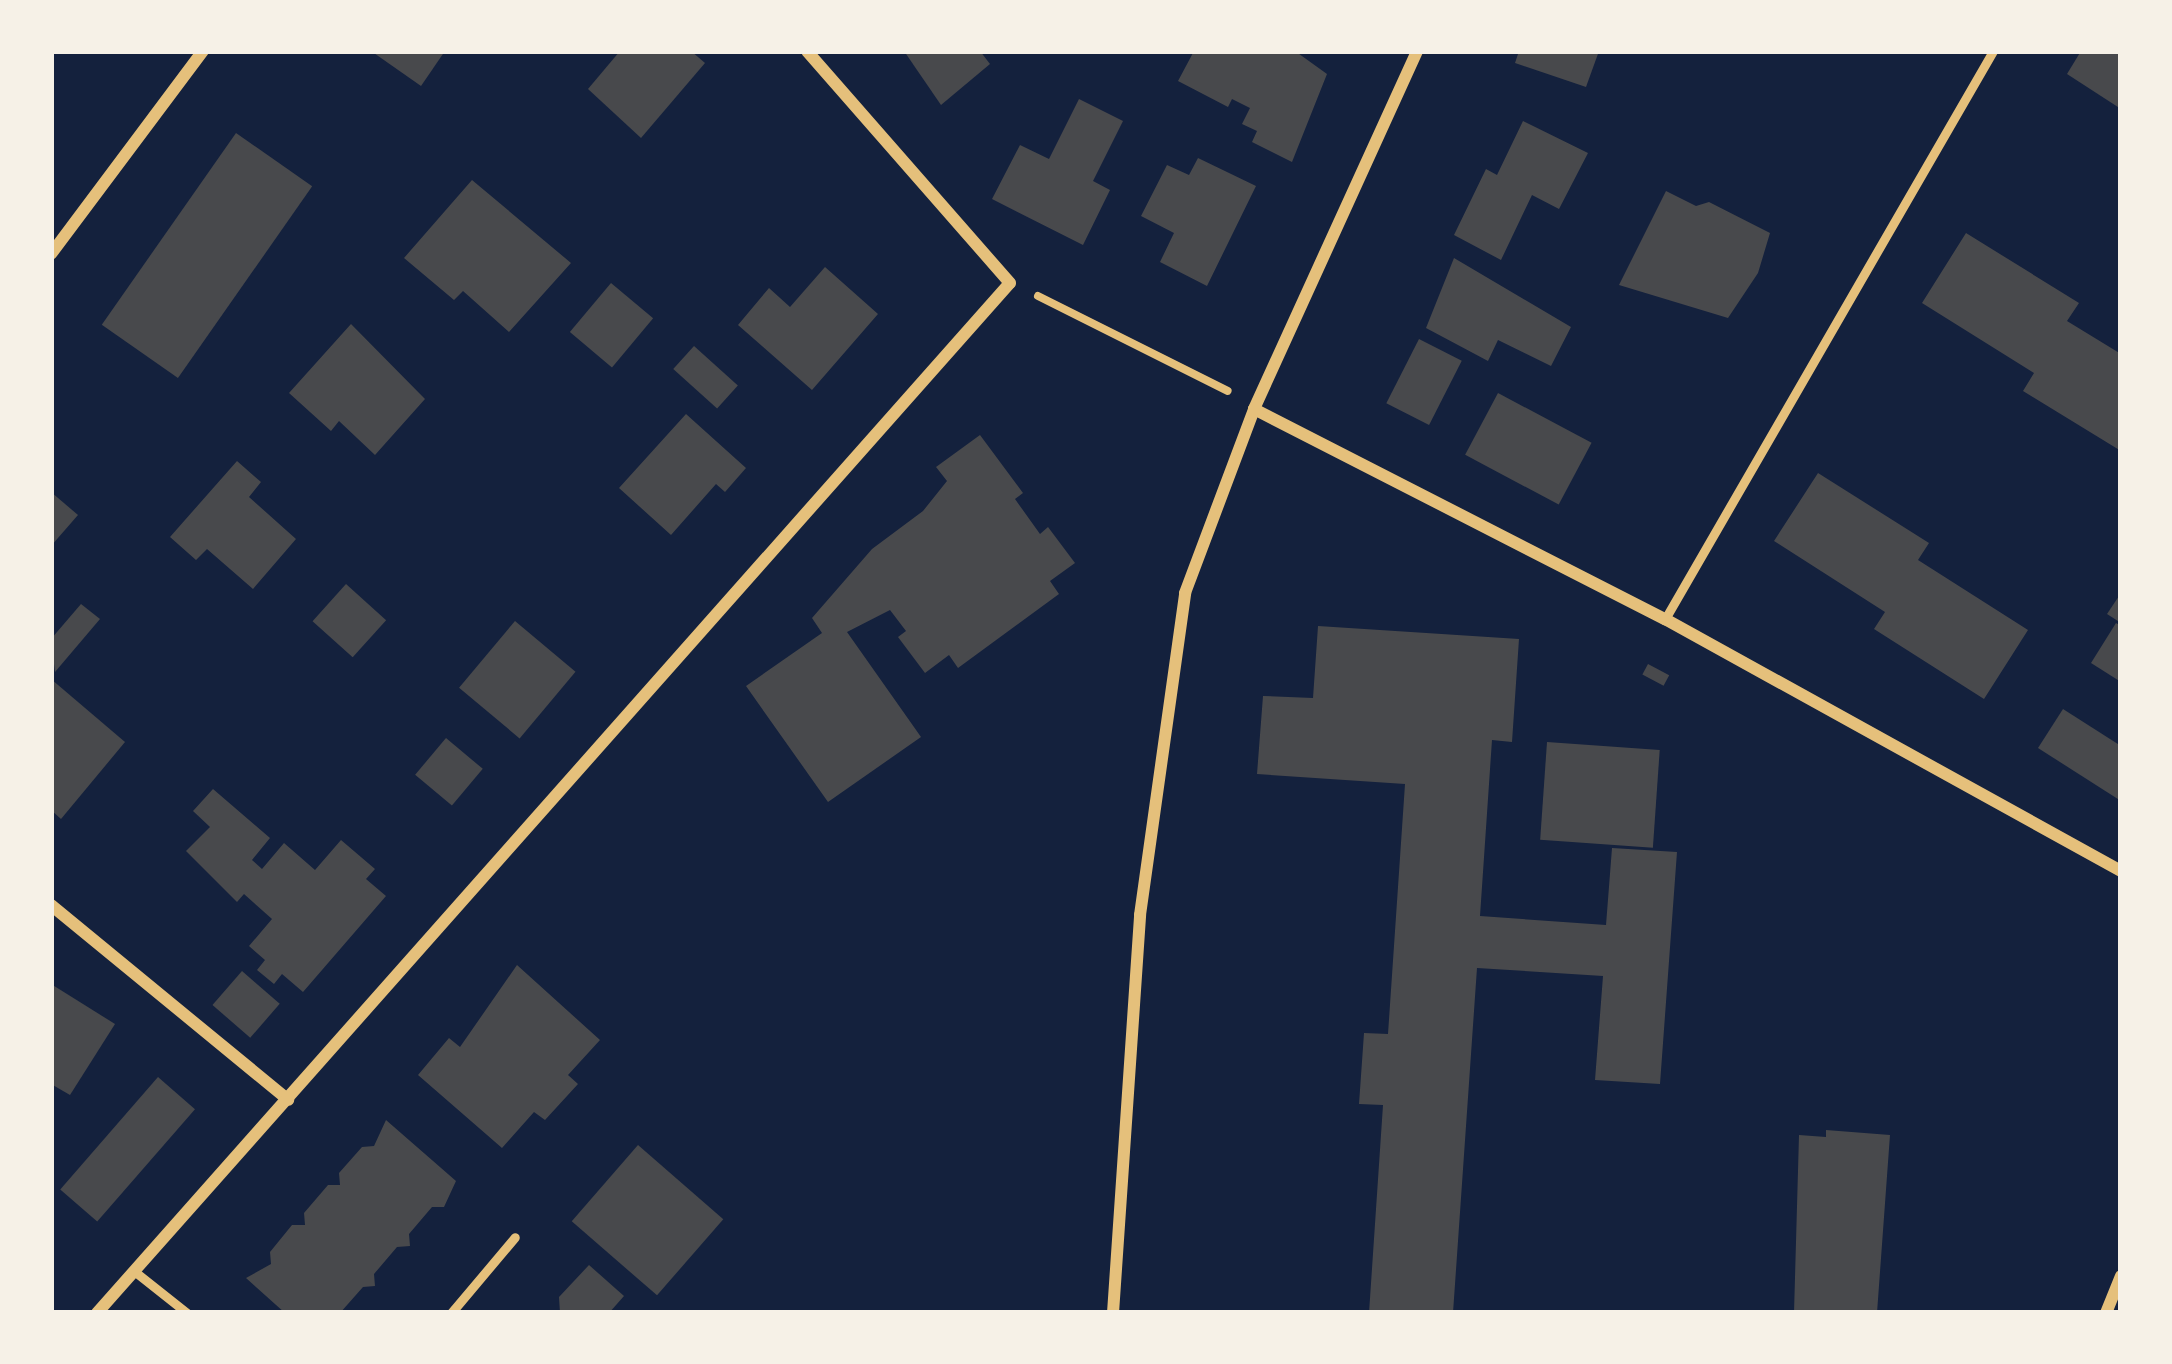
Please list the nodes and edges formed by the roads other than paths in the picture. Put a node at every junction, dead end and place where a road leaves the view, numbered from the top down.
1 (203, 51) edge
2 (807, 51) edge
3 (1417, 51) edge
4 (1993, 51) edge
5 (51, 254) edge
6 (1254, 410) junction
7 (1665, 619) junction
8 (2121, 871) edge
9 (51, 904) edge
10 (288, 1100) junction
11 (515, 1237) dead end
12 (134, 1271) junction
13 (2121, 1276) edge
14 (97, 1313) edge
15 (187, 1313) edge
16 (451, 1313) edge
17 (1113, 1313) edge
18 (2106, 1313) edge

1 - 5 street
2 - 10 street
3 - 6 street
4 - 7 lane
6 - 7 street
6 - 17 street
7 - 8 street
9 - 10 street
10 - 12 street
11 - 16 lane
12 - 14 street
12 - 15 lane
13 - 18 street

